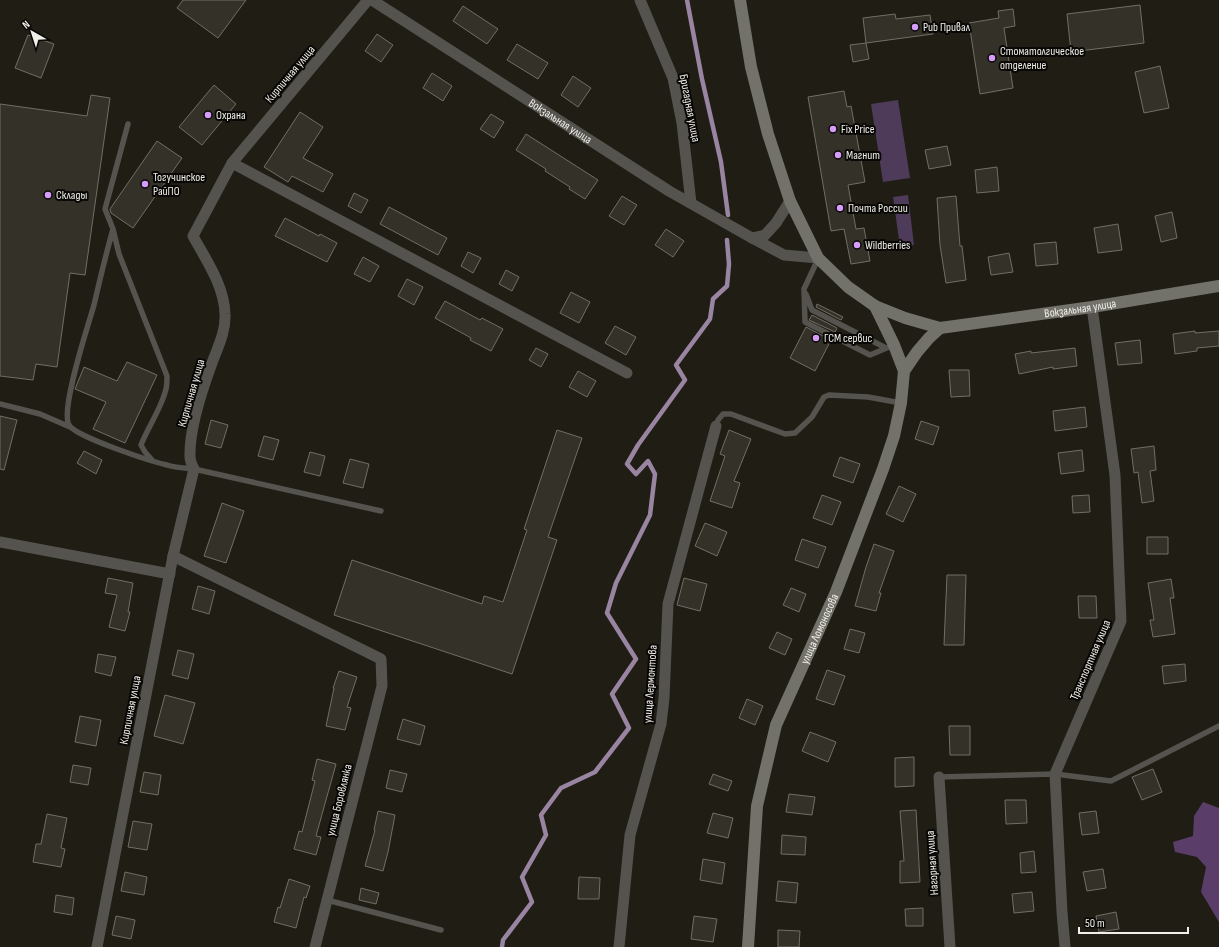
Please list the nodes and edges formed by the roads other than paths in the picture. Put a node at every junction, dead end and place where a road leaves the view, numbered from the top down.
1 (368, 0) edge
2 (372, 0) edge
3 (640, 0) edge
4 (740, 0) edge
5 (128, 124) dead end
6 (232, 163) junction
7 (790, 201) junction
8 (691, 203) junction
9 (113, 229) junction
10 (752, 238) junction
11 (818, 258) junction
12 (1219, 286) edge
13 (804, 290) junction
14 (875, 306) junction
15 (1092, 307) junction
16 (940, 328) junction
17 (890, 346) junction
18 (904, 371) junction
19 (627, 373) dead end
20 (901, 403) junction
21 (0, 404) edge
22 (716, 426) joint
23 (70, 427) junction
24 (154, 461) junction
25 (194, 469) junction
26 (381, 511) dead end
27 (0, 542) edge
28 (173, 556) junction
29 (170, 574) junction
30 (1219, 726) edge
31 (1056, 774) junction
32 (939, 778) joint
33 (327, 900) junction
34 (441, 930) dead end
35 (97, 947) edge
36 (315, 947) edge
37 (619, 947) edge
38 (748, 947) edge
39 (950, 947) edge
40 (1065, 947) edge

1 - 6 street, Кирпичная улица
2 - 8 street, Вокзальная улица
3 - 8 street, Бригадная улица
4 - 7 main road
5 - 9 lane
6 - 19 street
6 - 25 street, Кирпичная улица
7 - 10 street
7 - 11 main road
8 - 10 street, Вокзальная улица
9 - 23 lane
9 - 24 lane
10 - 11 street, Вокзальная улица
11 - 13 lane
11 - 14 main road
12 - 15 main road, Вокзальная улица
13 - 17 lane
13 - 17 lane
14 - 16 main road
14 - 17 main road
15 - 16 main road, Вокзальная улица
15 - 31 street, Транспортная улица
16 - 18 main road, улица Ломоносова
17 - 18 main road
18 - 20 main road, улица Ломоносова
20 - 22 lane
20 - 38 main road, улица Ломоносова
21 - 23 lane
22 - 37 street, улица Лермонтова
23 - 24 lane
24 - 25 lane
25 - 26 lane
25 - 28 street, Кирпичная улица
27 - 29 street
28 - 29 street, Кирпичная улица
28 - 33 street, улица Боровлянка
29 - 35 street, Кирпичная улица
30 - 31 lane
31 - 32 lane
31 - 40 street, Транспортная улица
32 - 39 street, Нагорная улица
33 - 34 lane
33 - 36 street, улица Боровлянка

